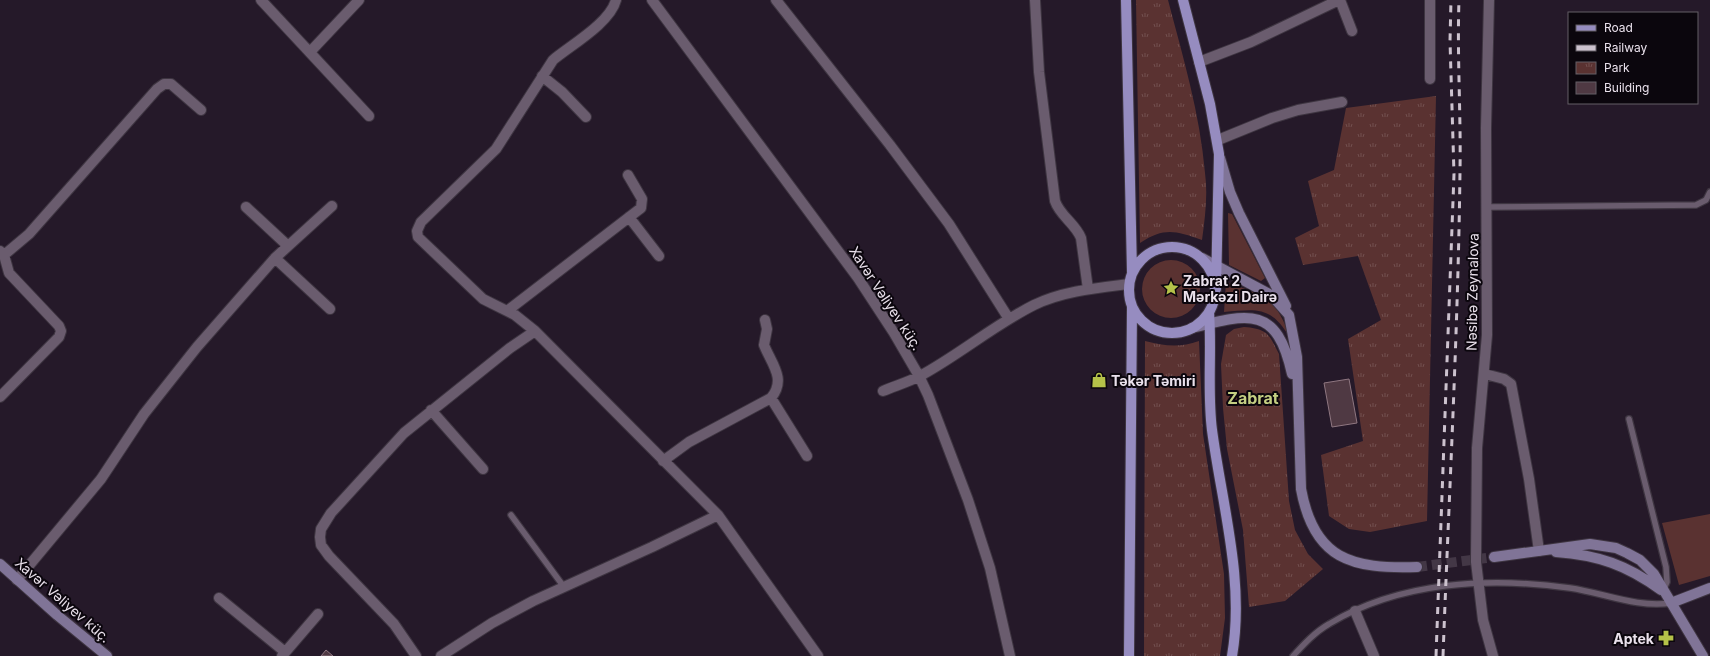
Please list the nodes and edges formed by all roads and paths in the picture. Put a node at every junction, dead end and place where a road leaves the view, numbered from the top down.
1 (261, 0) edge
2 (359, 0) edge
3 (616, 0) edge
4 (652, 0) edge
5 (776, 0) edge
6 (1035, 0) edge
7 (1126, 0) edge
8 (1183, 0) edge
9 (1339, 0) edge
10 (1430, 0) edge
11 (1489, 0) edge
12 (1352, 31) dead end
13 (310, 52) junction
14 (1199, 62) junction
15 (542, 76) junction
16 (1430, 79) dead end
17 (1342, 102) dead end
18 (201, 110) dead end
19 (369, 116) dead end
20 (586, 117) dead end
21 (1218, 140) junction
22 (1220, 154) junction
23 (628, 175) dead end
24 (1710, 192) edge
25 (332, 206) dead end
26 (246, 207) dead end
27 (1487, 207) junction
28 (629, 217) junction
29 (287, 245) junction
30 (2, 253) edge
31 (659, 256) dead end
32 (275, 258) junction
33 (1202, 258) junction
34 (1217, 266) junction
35 (1132, 272) junction
36 (1129, 284) junction
37 (1088, 289) junction
38 (1216, 290) junction
39 (1132, 307) junction
40 (330, 309) dead end
41 (507, 311) junction
42 (1209, 312) junction
43 (1289, 315) junction
44 (1009, 319) junction
45 (765, 320) dead end
46 (1210, 324) junction
47 (1192, 328) junction
48 (535, 331) junction
49 (1485, 374) junction
50 (919, 376) junction
51 (883, 391) dead end
52 (1297, 394) junction
53 (0, 397) edge
54 (771, 398) junction
55 (431, 410) junction
56 (1629, 419) dead end
57 (807, 456) dead end
58 (663, 461) junction
59 (483, 469) dead end
60 (511, 514) dead end
61 (718, 515) junction
62 (1539, 551) junction
63 (1494, 557) tunnel mouth
64 (0, 564) edge
65 (1417, 567) tunnel mouth
66 (17, 580) junction
67 (1479, 584) junction
68 (564, 587) junction
69 (1710, 588) edge
70 (1663, 591) junction
71 (219, 598) dead end
72 (1672, 603) junction
73 (1355, 611) junction
74 (318, 614) dead end
75 (284, 654) edge
76 (107, 656) edge
77 (416, 656) edge
78 (441, 656) edge
79 (818, 656) edge
80 (1010, 656) edge
81 (1129, 656) edge
82 (1232, 656) edge
83 (1293, 656) edge
84 (1374, 656) edge
85 (1493, 656) edge
86 (1703, 656) edge

1 - 13 street
2 - 13 street
3 - 15 street
4 - 50 street, Xavər Vəliyev küç.
5 - 44 street
6 - 37 street
7 - 35 main road
8 - 14 main road
9 - 12 street
9 - 14 street
10 - 16 street
11 - 27 street, Nəsibə Zeynalova
13 - 19 street
14 - 21 main road
15 - 20 street
15 - 41 street
17 - 21 street
18 - 30 street
21 - 22 main road
22 - 34 main road
22 - 43 street
23 - 28 street
24 - 27 lane
25 - 29 street
26 - 29 street
27 - 49 street, Nəsibə Zeynalova
28 - 31 street
28 - 41 street
29 - 32 street
30 - 53 street
32 - 40 street
32 - 66 street
33 - 34 street
33 - 35 main road
33 - 38 main road
34 - 38 main road
34 - 43 street
35 - 36 main road
36 - 37 street
36 - 39 main road
37 - 44 street
38 - 42 main road
39 - 47 main road
39 - 81 main road
41 - 48 street
42 - 46 main road
42 - 47 main road
43 - 52 street
44 - 50 street
45 - 54 street
46 - 47 street
46 - 52 street
46 - 82 main road
48 - 55 street
48 - 58 street
49 - 62 street
49 - 67 street, Nəsibə Zeynalova
50 - 51 street
50 - 80 street, Xavər Vəliyev küç.
52 - 65 street
54 - 57 street
54 - 58 street
55 - 59 street
55 - 77 street
56 - 70 lane
58 - 61 street
60 - 68 lane
61 - 68 street
61 - 79 street
62 - 63 street
62 - 70 street
62 - 70 street
64 - 66 street, Xavər Vəliyev küç.
66 - 76 street, Xavər Vəliyev küç.
67 - 72 lane
67 - 73 lane
67 - 85 street, Nəsibə Zeynalova
68 - 78 street
69 - 72 street
70 - 72 street
71 - 75 street
72 - 86 street
73 - 83 lane
73 - 84 street
74 - 75 street

